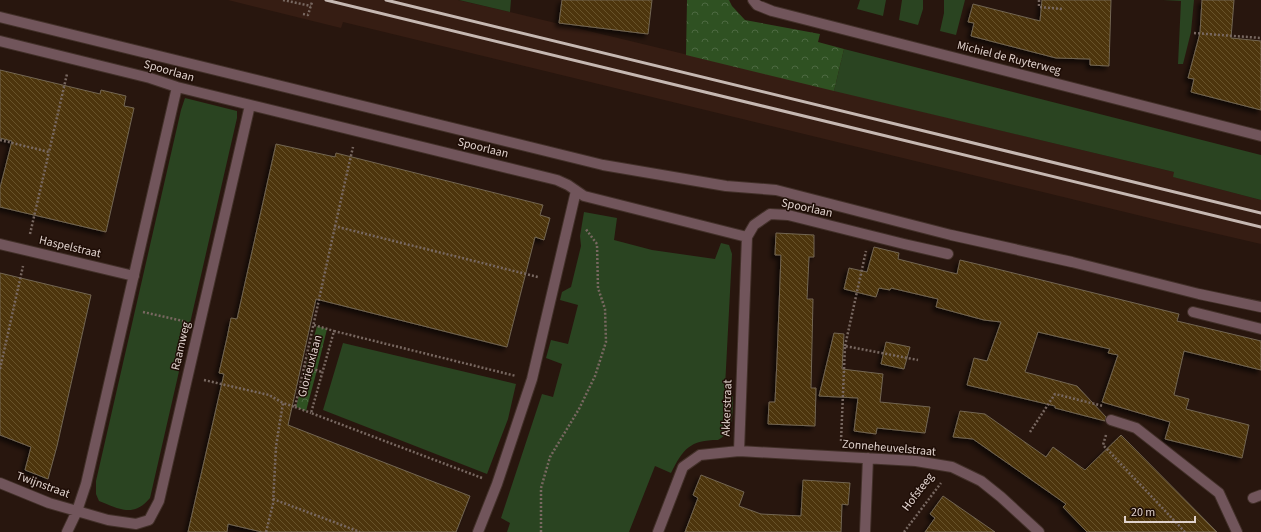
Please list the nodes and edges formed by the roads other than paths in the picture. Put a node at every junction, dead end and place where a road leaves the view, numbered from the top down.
1 (753, 0) edge
2 (0, 17) edge
3 (0, 41) edge
4 (177, 87) junction
5 (250, 105) junction
6 (1261, 136) edge
7 (576, 192) junction
8 (747, 237) junction
9 (0, 244) edge
10 (948, 254) dead end
11 (134, 276) junction
12 (1261, 308) edge
13 (1193, 312) dead end
14 (1261, 329) edge
15 (1111, 420) road end
16 (739, 451) junction
17 (868, 458) junction
18 (0, 483) edge
19 (77, 511) junction
20 (67, 532) edge
21 (478, 532) edge
22 (658, 532) edge
23 (865, 532) edge
24 (1039, 532) edge
25 (1237, 532) edge

1 - 6 street, Michiel de Ruyterweg
2 - 12 street
3 - 4 street, Spoorlaan
4 - 5 street, Spoorlaan
4 - 11 street
5 - 7 street, Spoorlaan
5 - 19 street, Raamweg
7 - 8 street, Spoorlaan
7 - 21 street
8 - 10 street, Spoorlaan
8 - 16 street, Akkerstraat
9 - 11 street, Haspelstraat
11 - 19 street
13 - 14 street
15 - 25 street
16 - 17 street, Zonneheuvelstraat
16 - 22 street, Akkerstraat
17 - 23 street
17 - 24 street, Zonneheuvelstraat
18 - 19 street, Twijnstraat
19 - 20 street

